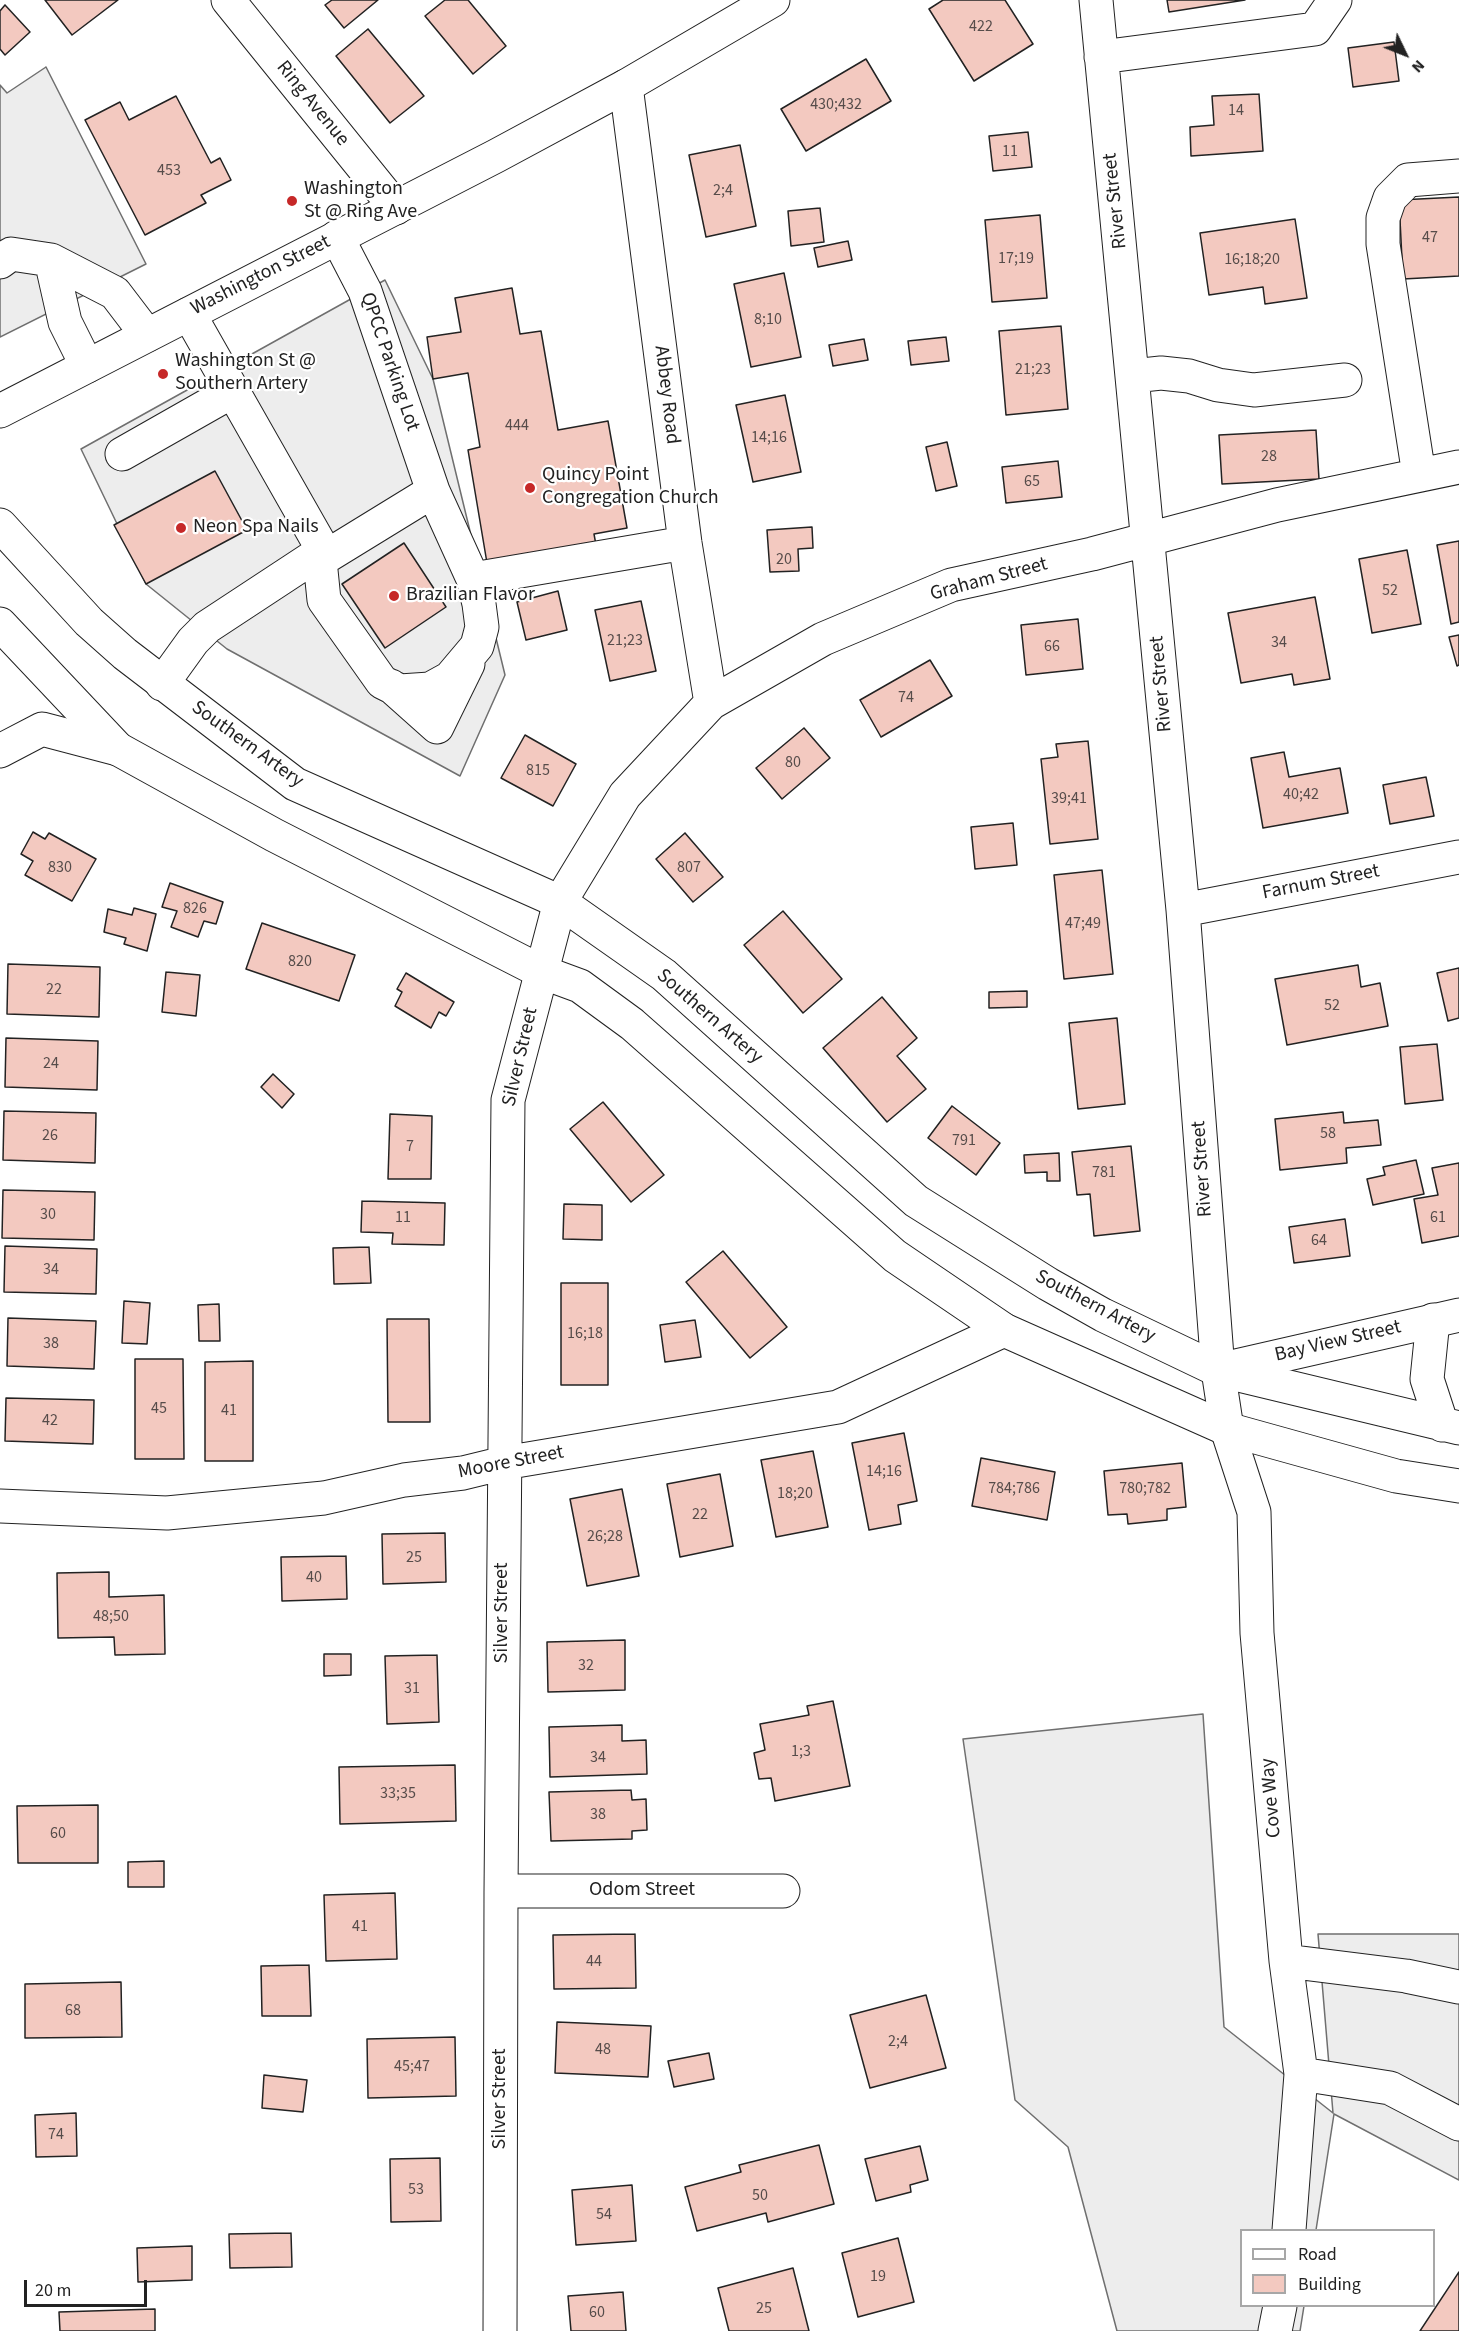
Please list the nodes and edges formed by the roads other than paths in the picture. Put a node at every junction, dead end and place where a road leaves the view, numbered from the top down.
1 (228, 0) edge
2 (1096, 0) edge
3 (1335, 0) edge
4 (765, 2) edge
5 (1101, 57) junction
6 (626, 86) junction
7 (1459, 176) edge
8 (396, 208) junction
9 (336, 237) junction
10 (4, 251) edge
11 (51, 260) junction
12 (189, 314) junction
13 (147, 335) junction
14 (87, 366) junction
15 (1133, 376) junction
16 (1345, 380) dead end
17 (233, 391) junction
18 (0, 411) edge
19 (122, 454) dead end
20 (1459, 467) edge
21 (1419, 475) junction
22 (433, 491) junction
23 (0, 525) edge
24 (1149, 540) junction
25 (685, 543) junction
26 (319, 557) junction
27 (473, 579) junction
28 (0, 624) edge
29 (162, 684) junction
30 (711, 703) junction
31 (118, 749) junction
32 (0, 751) edge
33 (1459, 857) edge
34 (560, 902) junction
35 (1183, 910) junction
36 (542, 972) junction
37 (1446, 1318) edge
38 (1004, 1330) junction
39 (1218, 1370) junction
40 (1450, 1426) edge
41 (1227, 1429) junction
42 (504, 1463) junction
43 (1459, 1486) edge
44 (0, 1506) edge
45 (501, 1891) junction
46 (783, 1891) dead end
47 (1286, 1961) junction
48 (1459, 1987) edge
49 (1301, 2074) junction
50 (1459, 2124) edge
51 (1289, 2229) edge
52 (1280, 2307) edge
53 (501, 2331) edge
54 (1275, 2331) edge

1 - 8 street, Ring Avenue
2 - 5 street, River Street
3 - 5 street
4 - 6 street, Washington Street
5 - 15 street, River Street
6 - 8 street, Washington Street
6 - 25 street, Abbey Road
7 - 21 street
8 - 9 street, Washington Street
9 - 12 street, Washington Street
9 - 22 street, QPCC Parking Lot
10 - 11 street
11 - 13 street
11 - 14 street
12 - 13 street, Washington Street
12 - 17 street, QPCC Parking Lot
13 - 14 street, Washington Street
14 - 18 street, Washington Street
15 - 16 street
15 - 24 street, River Street
17 - 19 street
17 - 26 street, QPCC Parking Lot
20 - 21 street, Graham Street
21 - 24 street, Graham Street
22 - 26 street
22 - 27 street, QPCC Parking Lot
23 - 29 street, Southern Artery
24 - 30 street, Graham Street
24 - 35 street, River Street
25 - 27 street
25 - 30 street, Abbey Road
26 - 27 street, QPCC Parking Lot
26 - 29 street
28 - 31 street
29 - 34 street, Southern Artery
30 - 34 street, Graham Street
31 - 32 street
31 - 36 street
33 - 35 street, Farnum Street
34 - 36 street, Silver Street
34 - 39 street, Southern Artery
35 - 39 street, River Street
36 - 38 street
36 - 42 street, Silver Street
37 - 39 street, Bay View Street
37 - 40 street
38 - 41 street
38 - 42 street, Moore Street
39 - 40 street, Southern Artery
39 - 41 street, Cove Way
41 - 43 street
41 - 47 street, Cove Way
42 - 44 street, Moore Street
42 - 45 street, Silver Street
45 - 46 street, Odom Street
45 - 53 street, Silver Street
47 - 48 street
47 - 49 street, Cove Way
49 - 50 street
49 - 51 street, Cove Way
52 - 54 street

